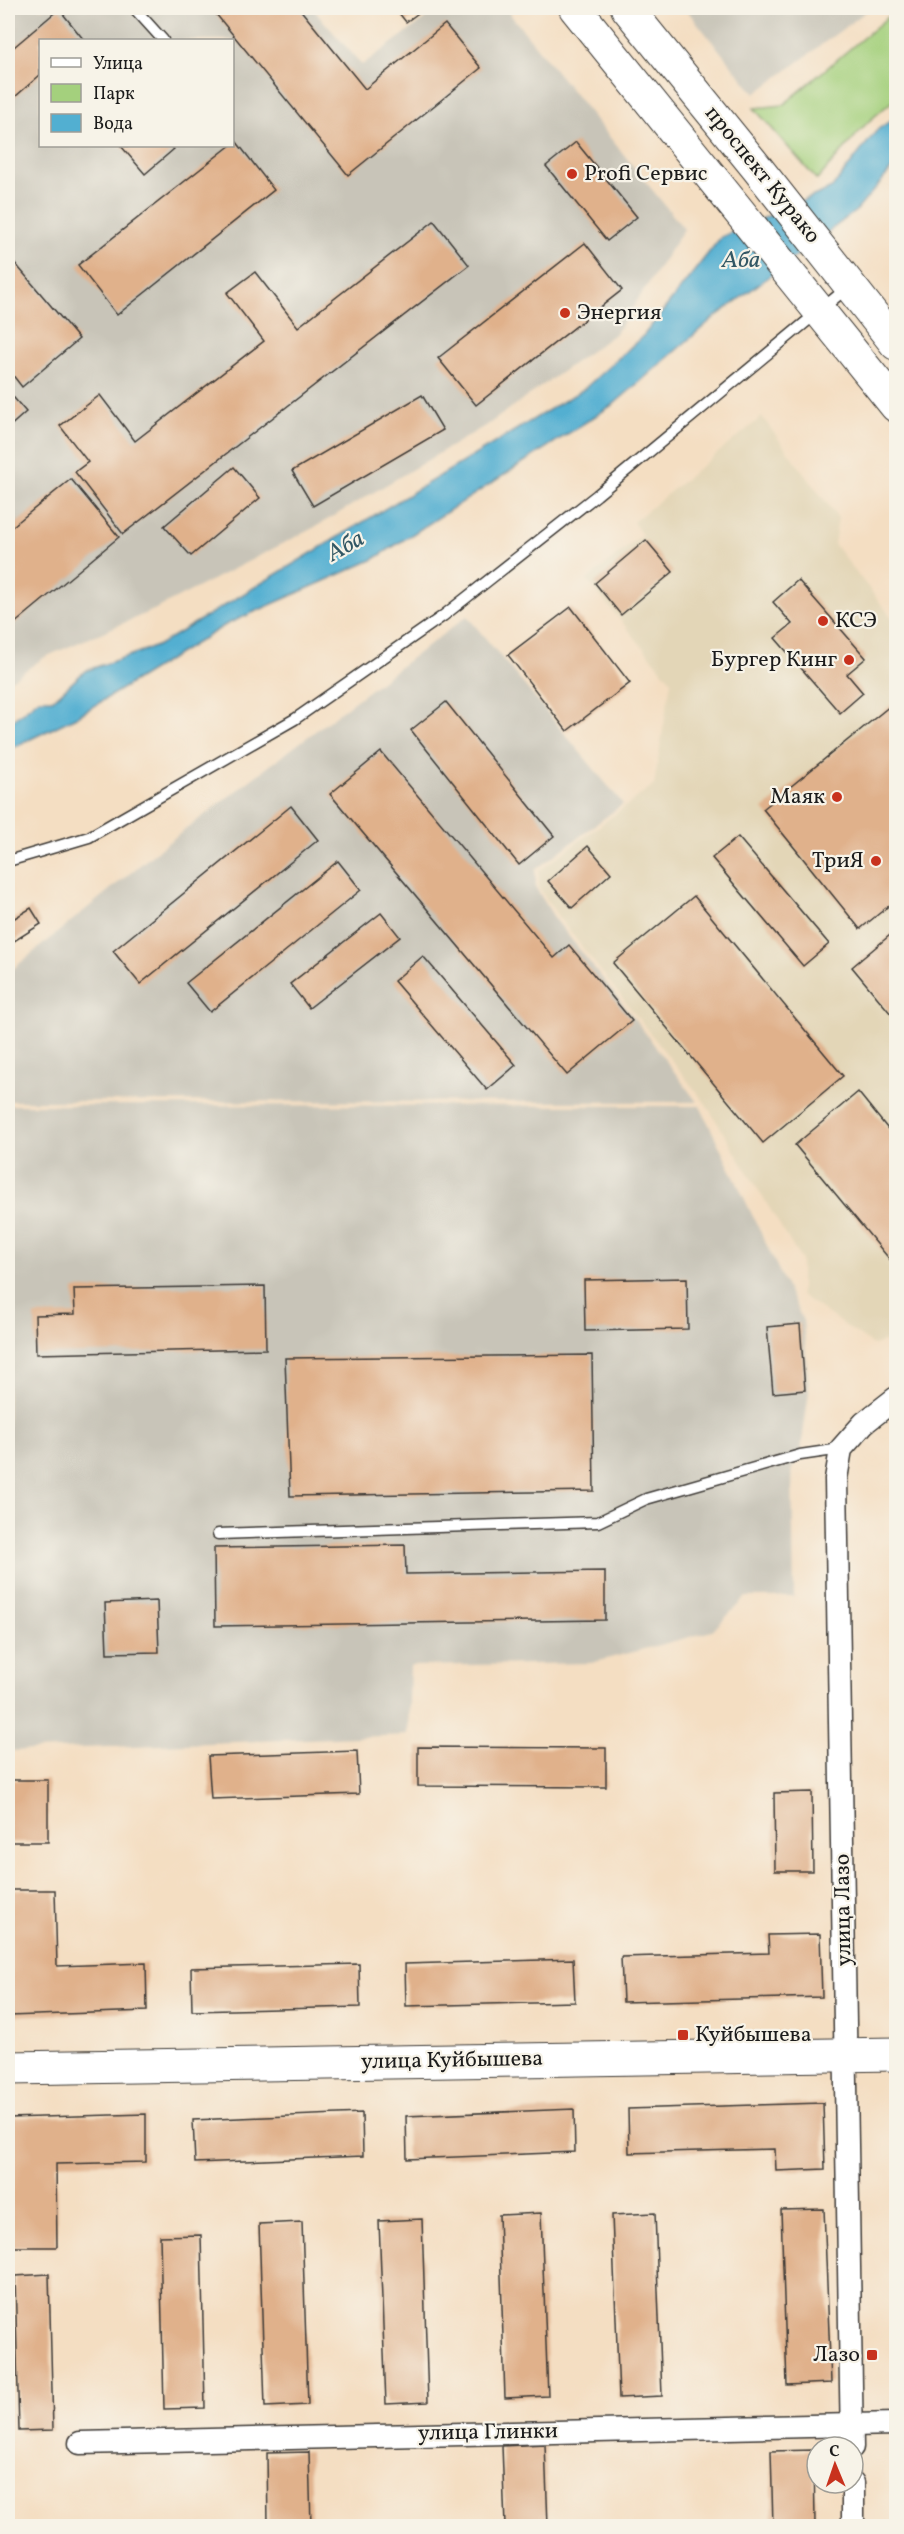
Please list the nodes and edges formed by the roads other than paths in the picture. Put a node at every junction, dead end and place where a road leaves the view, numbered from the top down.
1 (134, 8) edge
2 (575, 8) edge
3 (627, 8) edge
4 (162, 39) edge
5 (850, 285) junction
6 (818, 311) junction
7 (897, 344) edge
8 (897, 406) edge
9 (8, 861) edge
10 (897, 1398) edge
11 (841, 1449) junction
12 (218, 1534) dead end
13 (845, 2054) junction
14 (897, 2054) edge
15 (8, 2068) edge
16 (897, 2424) edge
17 (852, 2435) edge
18 (856, 2435) edge
19 (805, 2436) edge
20 (80, 2442) dead end
21 (853, 2495) edge
22 (854, 2526) edge

1 - 4 lane
2 - 6 main road, проспект Курако
3 - 5 main road, проспект Курако
5 - 6 lane
5 - 7 main road, проспект Курако
6 - 8 main road, проспект Курако
6 - 9 lane
10 - 11 street
11 - 12 lane
11 - 13 street, улица Лазо
13 - 14 main road, улица Куйбышева
13 - 15 main road, улица Куйбышева
13 - 17 street, улица Лазо
16 - 18 street, улица Глинки
19 - 20 street, улица Глинки
21 - 22 street

